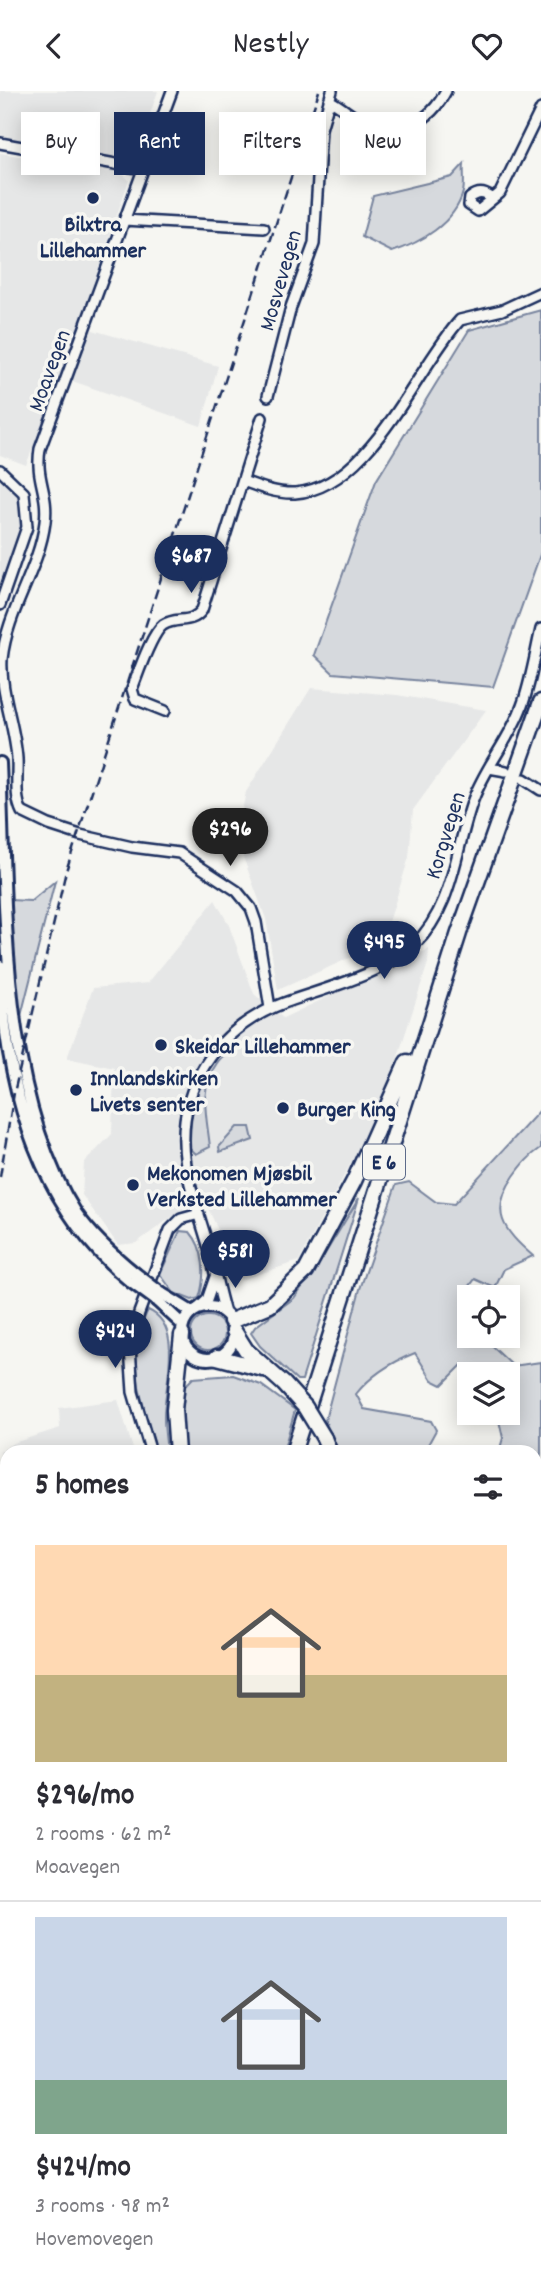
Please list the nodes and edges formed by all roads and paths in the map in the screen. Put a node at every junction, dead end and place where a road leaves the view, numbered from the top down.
1 (172, 91) edge
2 (446, 91) edge
3 (331, 95) edge
4 (541, 109) edge
5 (164, 112) edge
6 (0, 143) edge
7 (114, 164) edge
8 (141, 175) edge
9 (492, 198) dead end
10 (124, 220) junction
11 (264, 228) dead end
12 (541, 292) edge
13 (268, 396) dead end
14 (262, 418) dead end
15 (0, 470) edge
16 (243, 481) junction
17 (0, 605) edge
18 (541, 629) edge
19 (541, 702) edge
20 (165, 711) dead end
21 (0, 764) edge
22 (489, 768) junction
23 (506, 771) dead end
24 (524, 779) dead end
25 (541, 790) edge
26 (469, 905) junction
27 (0, 966) edge
28 (270, 1008) junction
29 (199, 1214) junction
30 (215, 1276) junction
31 (133, 1277) junction
32 (159, 1297) junction
33 (194, 1311) junction
34 (230, 1322) junction
35 (183, 1330) junction
36 (217, 1357) junction
37 (267, 1370) junction
38 (303, 1420) junction
39 (149, 1445) edge
40 (176, 1445) edge
41 (295, 1445) edge
42 (301, 1445) edge
43 (327, 1445) edge

1 - 5 street, Moavegen
2 - 3 street
3 - 13 street, Mosvevegen
4 - 9 street
6 - 7 street
8 - 10 street, Moavegen
10 - 11 street
10 - 28 street, Moavegen
12 - 16 street
14 - 16 street
15 - 17 street
16 - 20 street
18 - 22 street, Korgvegen
19 - 26 highway, E 6
21 - 31 main road
22 - 23 street, Korgvegen
22 - 28 street, Korgvegen
24 - 25 street
26 - 34 highway
26 - 38 highway, E 6
27 - 31 main road
28 - 29 street, Korgvegen
29 - 30 street, Korgvegen
29 - 39 street
30 - 33 street
30 - 34 street, Korgvegen
31 - 32 main road, bridge
32 - 33 main road
32 - 35 main road
33 - 34 main road
33 - 35 main road
34 - 36 main road
34 - 37 highway
35 - 36 main road
35 - 40 highway
36 - 37 highway
37 - 43 highway, bridge
38 - 41 highway, E 6
38 - 42 highway

